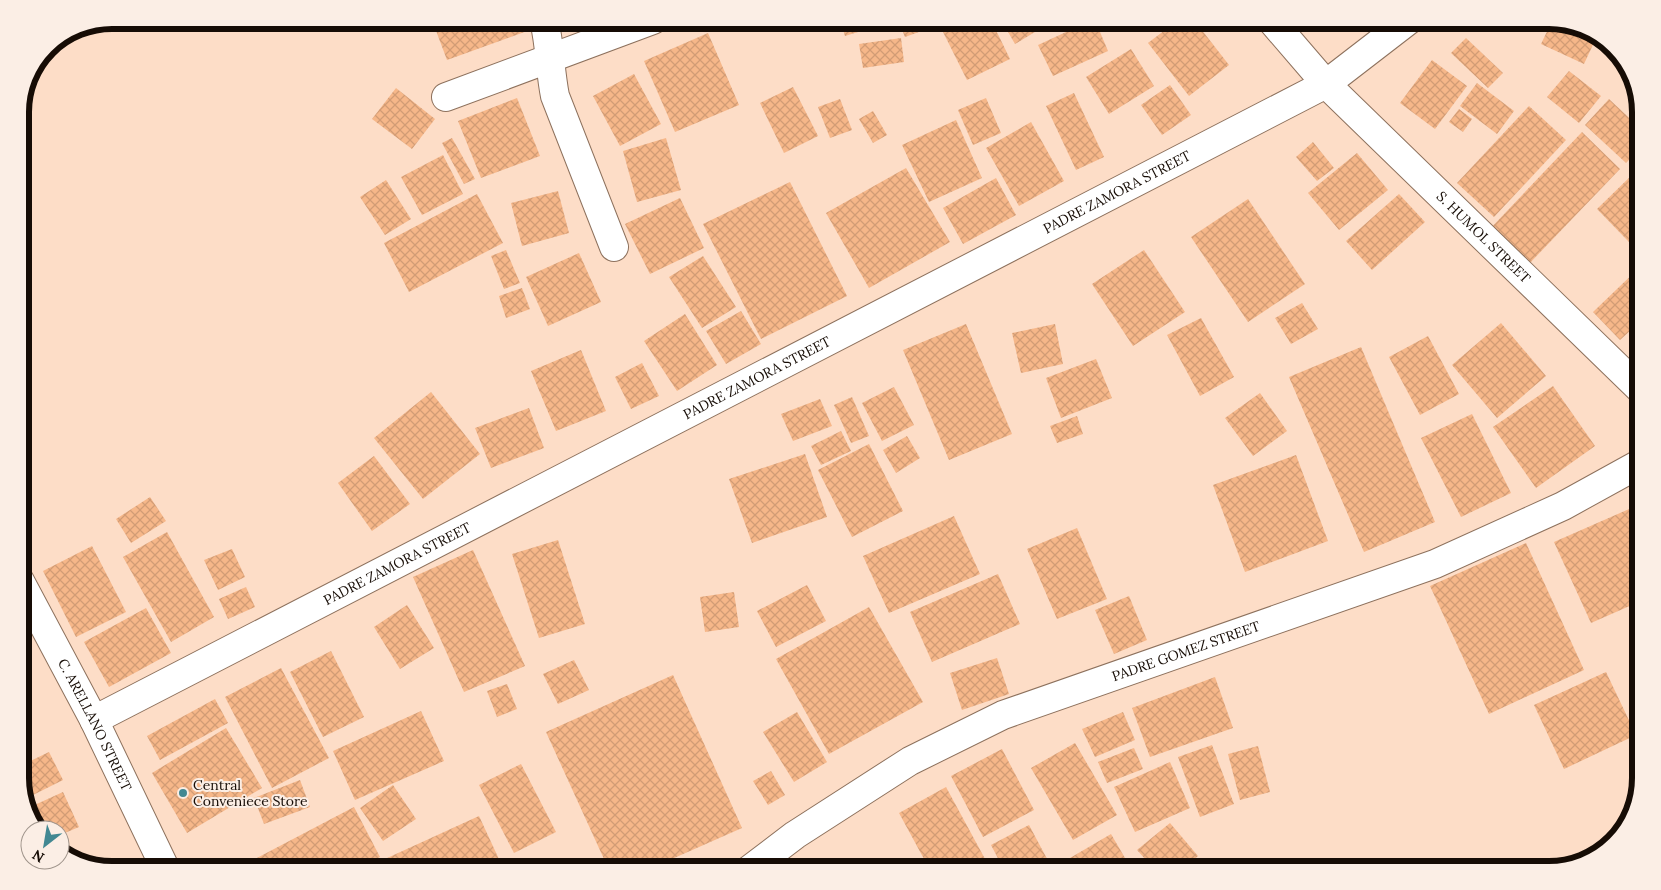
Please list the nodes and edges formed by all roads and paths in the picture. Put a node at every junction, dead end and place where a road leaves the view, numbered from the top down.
1 (546, 29) edge
2 (629, 29) edge
3 (1279, 29) edge
4 (1397, 29) edge
5 (550, 58) junction
6 (1326, 84) junction
7 (446, 97) dead end
8 (614, 247) dead end
9 (1632, 381) edge
10 (1632, 468) edge
11 (29, 598) edge
12 (94, 720) junction
13 (162, 861) edge
14 (761, 861) edge

1 - 5 street
2 - 5 street
3 - 6 street, S. HUMOL STREET
4 - 6 street, PADRE ZAMORA STREET
5 - 7 street
5 - 8 street
6 - 9 street, S. HUMOL STREET
6 - 12 street, PADRE ZAMORA STREET
10 - 14 street, PADRE GOMEZ STREET
11 - 12 street, C. ARELLANO STREET
12 - 13 street, C. ARELLANO STREET

